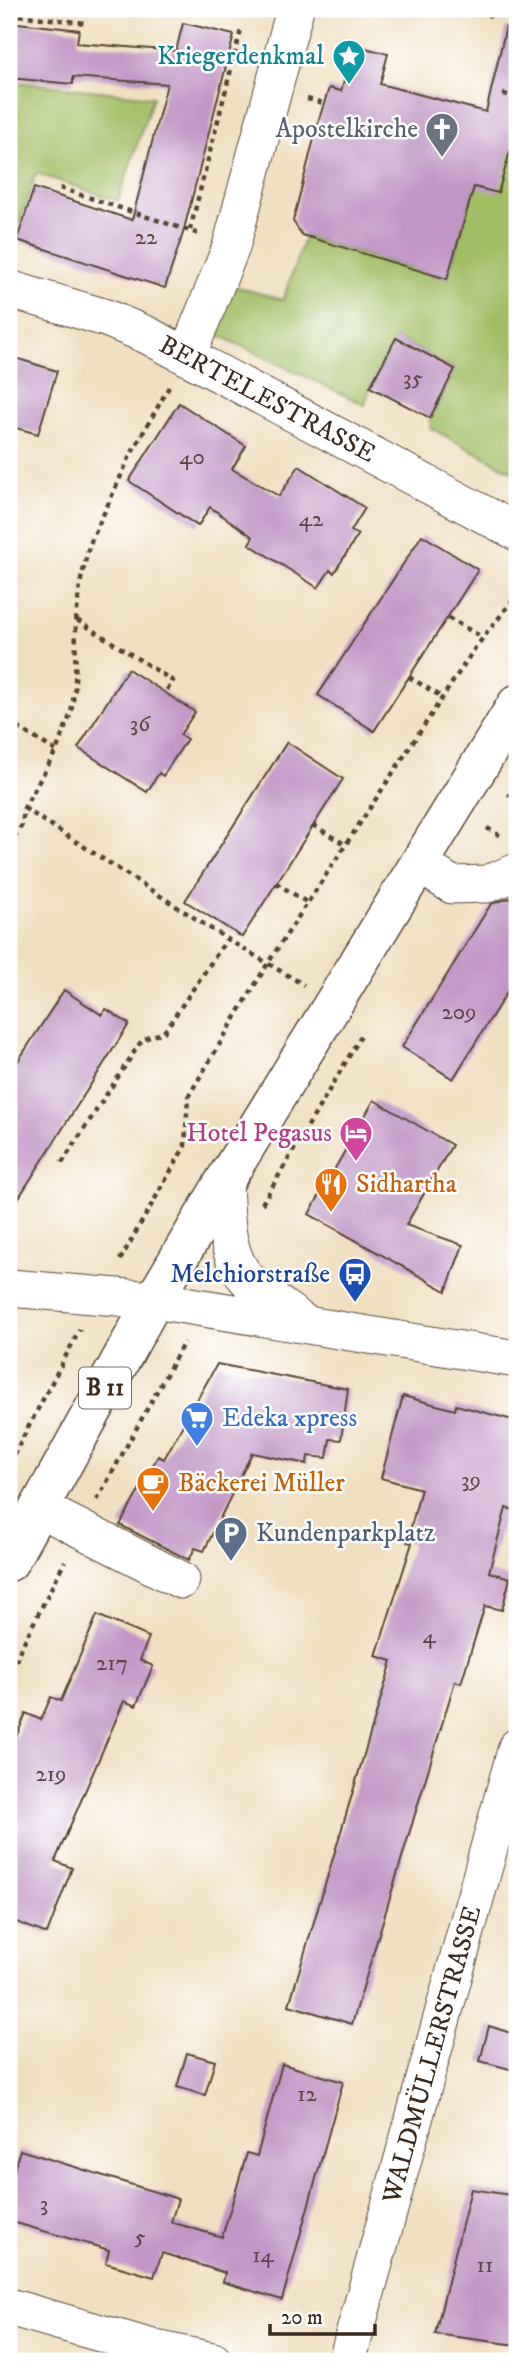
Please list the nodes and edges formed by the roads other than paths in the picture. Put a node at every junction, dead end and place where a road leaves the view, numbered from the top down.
1 (295, 9) edge
2 (9, 289) edge
3 (187, 356) junction
4 (517, 532) edge
5 (517, 704) edge
6 (419, 864) junction
7 (517, 872) edge
8 (224, 1182) junction
9 (9, 1288) edge
10 (154, 1300) junction
11 (305, 1324) junction
12 (517, 1359) edge
13 (39, 1508) junction
14 (9, 1562) edge
15 (181, 1580) dead end
16 (517, 1747) edge
17 (9, 2307) edge
18 (213, 2361) edge
19 (347, 2361) edge

1 - 3 street
2 - 3 street, BERTELESTRASSE
3 - 4 street, BERTELESTRASSE
5 - 6 main road, B 11
6 - 7 street
6 - 8 main road, B 11
8 - 10 main road, B 11
8 - 11 street
9 - 10 street
10 - 11 street
10 - 13 main road, B 11
11 - 12 street
13 - 14 main road, B 11
13 - 15 street
16 - 19 street, WALDMÜLLERSTRASSE
17 - 18 street

